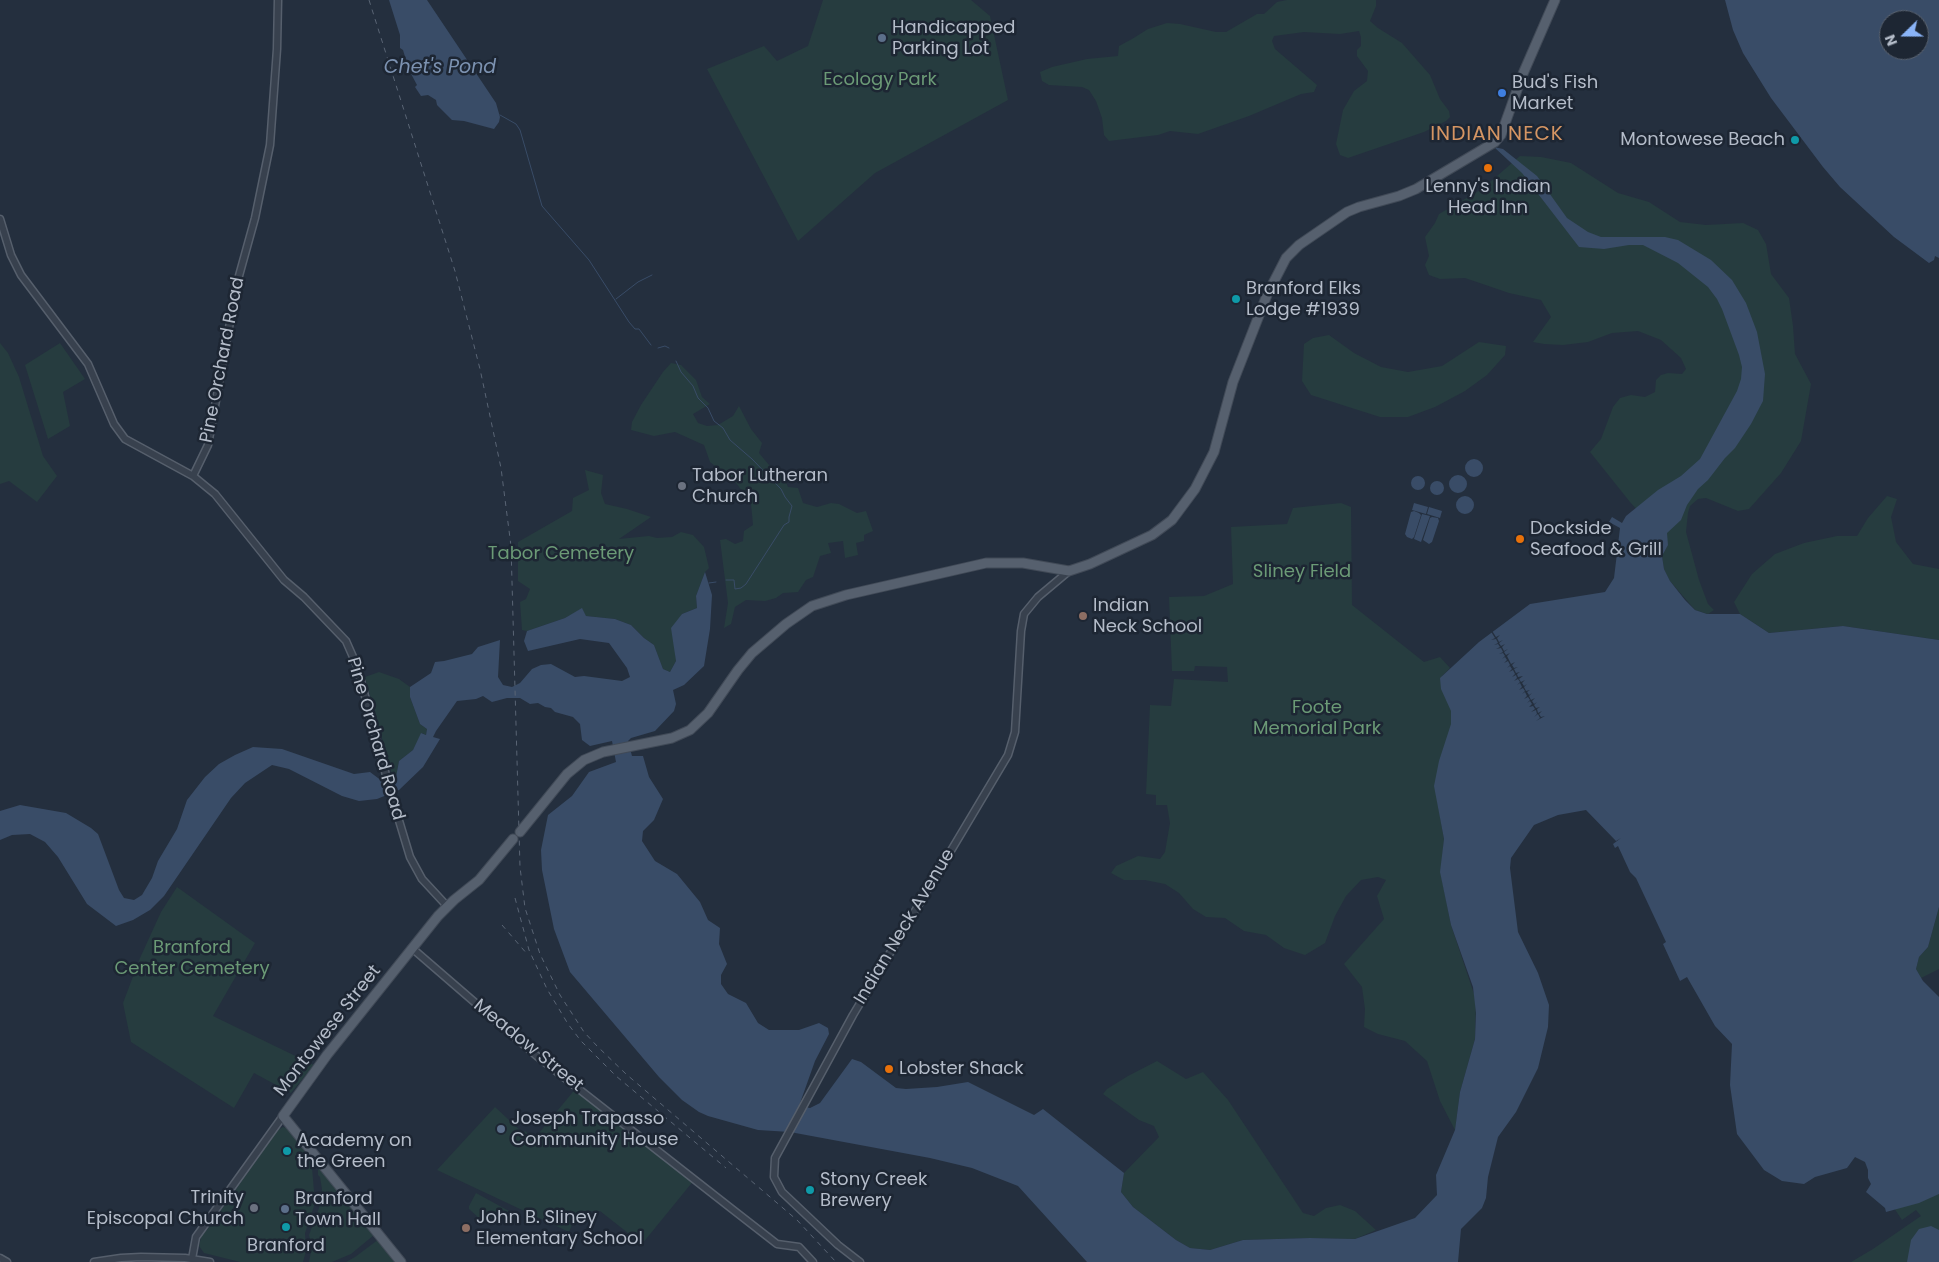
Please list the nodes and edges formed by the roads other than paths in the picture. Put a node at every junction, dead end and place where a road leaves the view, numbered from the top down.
1 (278, 0) edge
2 (1554, 0) edge
3 (0, 219) edge
4 (193, 476) junction
5 (1069, 571) junction
6 (520, 832) dead end
7 (513, 839) dead end
8 (447, 906) junction
9 (413, 949) junction
10 (282, 1116) junction
11 (0, 1258) edge
12 (192, 1259) junction
13 (7, 1262) edge
14 (94, 1262) edge
15 (210, 1262) edge
16 (401, 1262) edge
17 (813, 1262) edge
18 (860, 1262) edge

1 - 4 street, Pine Orchard Road
2 - 5 main road
3 - 4 street
4 - 8 street, Pine Orchard Road
5 - 6 main road
5 - 18 street, Indian Neck Avenue
7 - 8 main road, Montowese Street
8 - 9 main road, Montowese Street
9 - 10 main road, Montowese Street
9 - 17 street, Meadow Street
10 - 12 street, Montowese Street
10 - 16 main road
11 - 13 street
12 - 14 street
12 - 15 street

